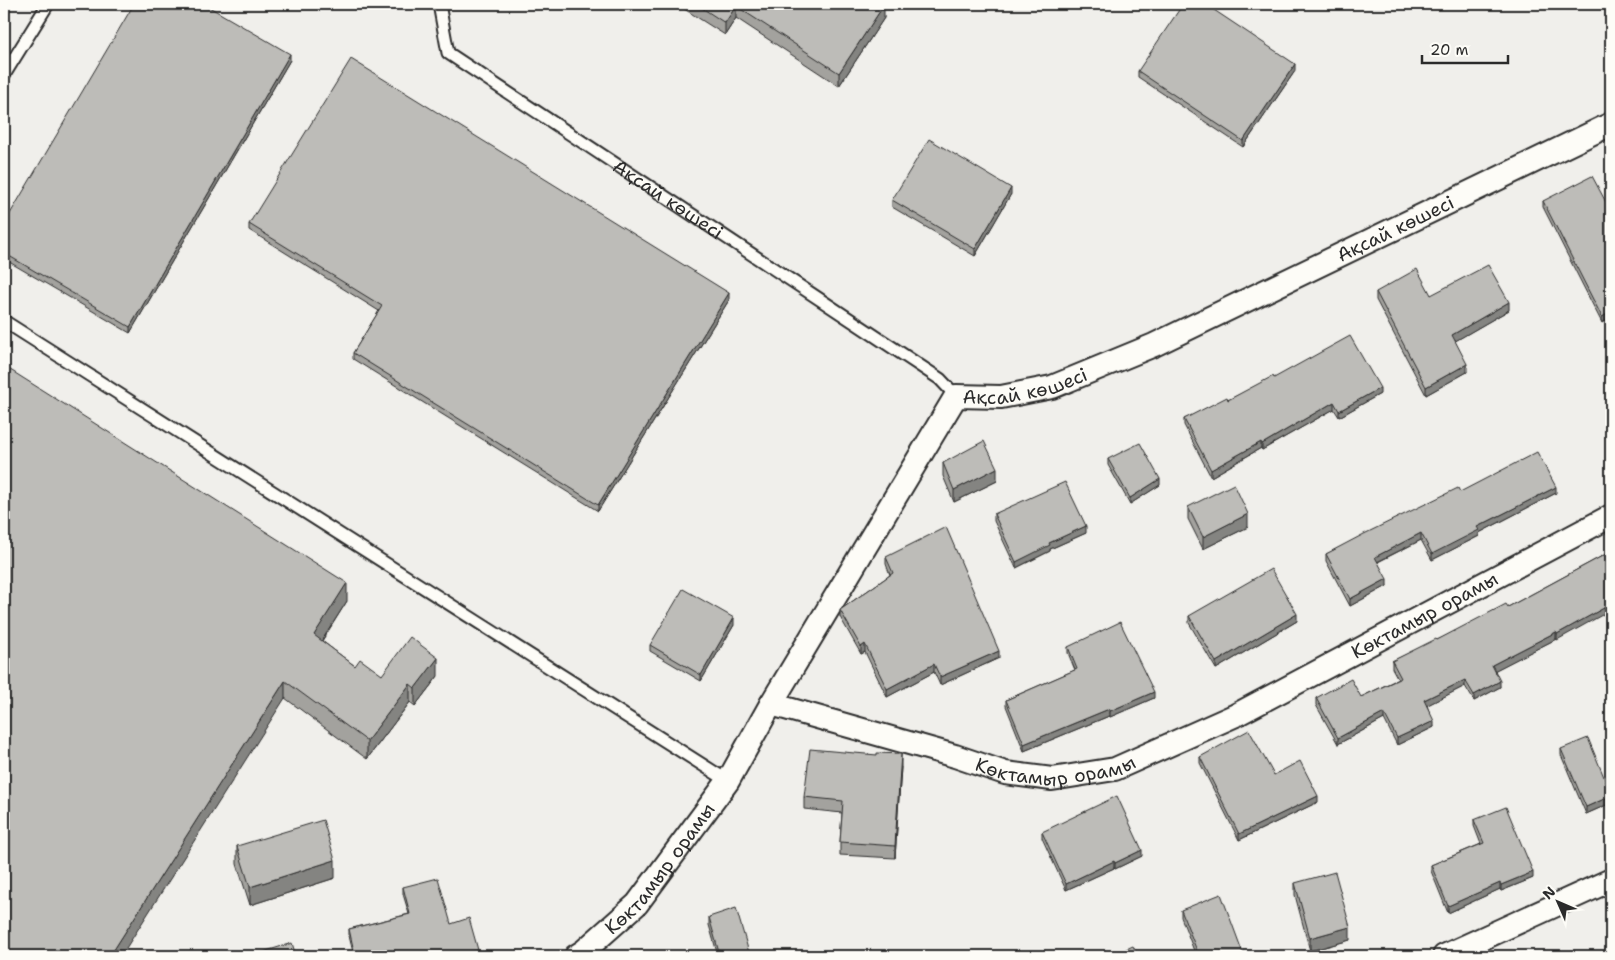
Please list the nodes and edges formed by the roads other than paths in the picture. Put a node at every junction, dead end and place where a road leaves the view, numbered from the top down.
1 (48, 4) edge
2 (439, 4) edge
3 (4, 75) edge
4 (1611, 124) edge
5 (4, 321) edge
6 (956, 396) junction
7 (1611, 516) edge
8 (771, 704) junction
9 (728, 781) junction
10 (1611, 880) edge
11 (576, 956) edge
12 (1444, 956) edge

1 - 3 lane
2 - 6 lane, Ақсай көшесі
4 - 6 street, Ақсай көшесі
5 - 9 lane
6 - 8 street
7 - 8 street, Көктамыр орамы
8 - 9 street, Көктамыр орамы
9 - 11 street, Көктамыр орамы
10 - 12 street

